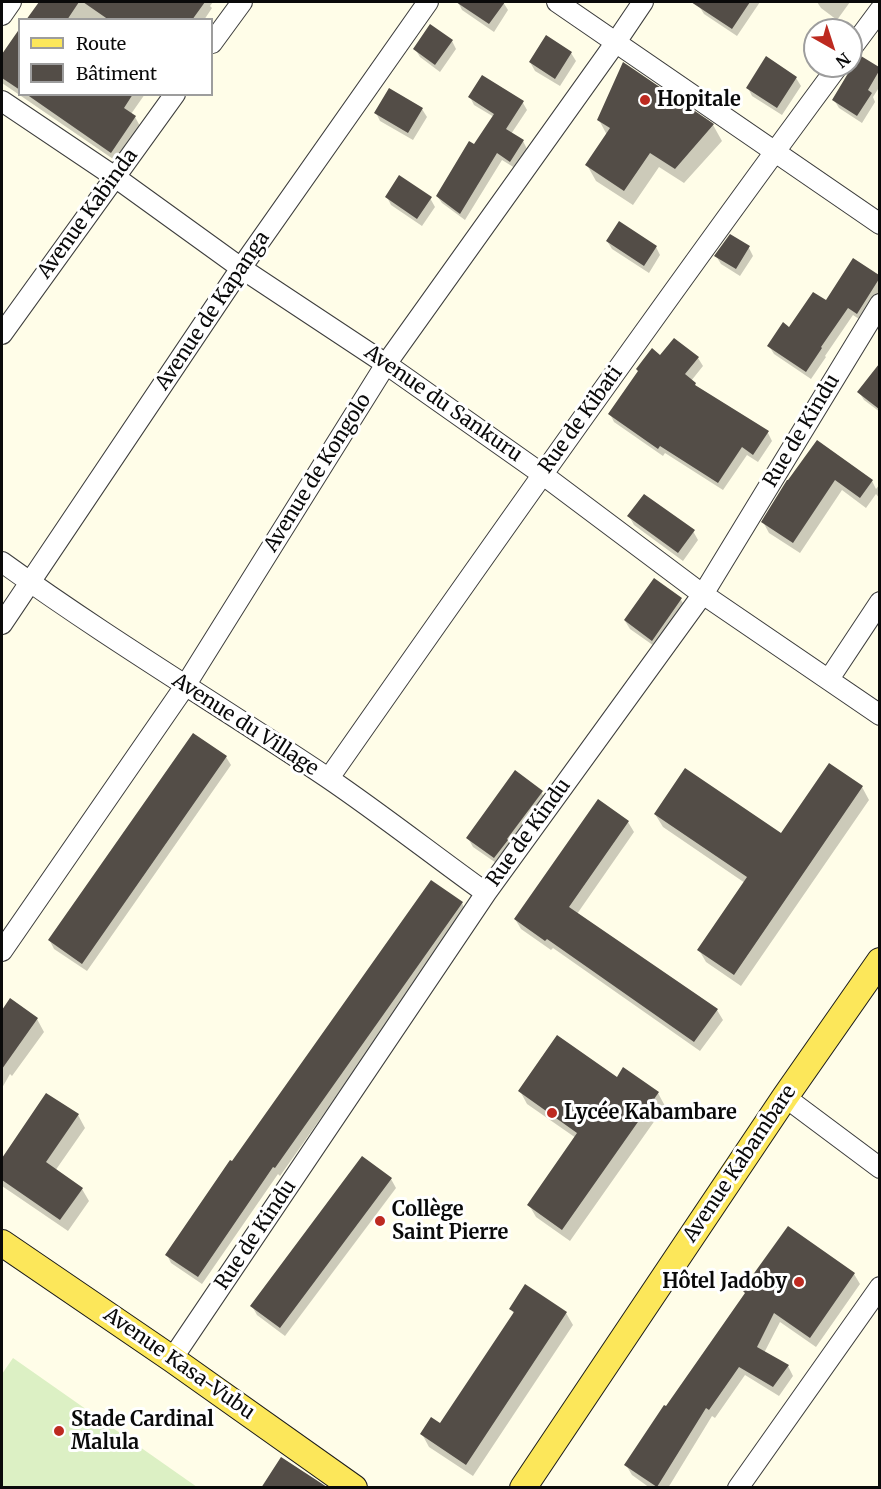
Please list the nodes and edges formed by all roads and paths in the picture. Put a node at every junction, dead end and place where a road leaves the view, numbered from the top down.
1 (11, 2) edge
2 (242, 2) edge
3 (429, 2) edge
4 (557, 2) edge
5 (643, 2) edge
6 (879, 10) edge
7 (2, 15) edge
8 (863, 32) edge
9 (213, 42) edge
10 (616, 42) junction
11 (829, 78) edge
12 (174, 96) edge
13 (2, 101) edge
14 (775, 151) junction
15 (115, 177) junction
16 (879, 224) edge
17 (241, 268) junction
18 (879, 304) edge
19 (2, 334) edge
20 (387, 364) junction
21 (542, 474) junction
22 (2, 562) edge
23 (30, 583) junction
24 (702, 594) junction
25 (879, 602) edge
26 (2, 624) edge
27 (829, 680) junction
28 (185, 686) junction
29 (879, 715) edge
30 (328, 778) junction
31 (486, 893) junction
32 (2, 951) edge
33 (879, 961) edge
34 (785, 1097) junction
35 (879, 1168) edge
36 (2, 1243) edge
37 (879, 1287) edge
38 (172, 1359) junction
39 (354, 1488) edge
40 (523, 1488) edge
41 (738, 1488) edge

1 - 7 street
2 - 9 street
3 - 17 street, Avenue de Kapanga
4 - 10 street
5 - 10 street, Avenue de Kongolo
6 - 8 street
10 - 14 street
10 - 20 street, Avenue de Kongolo
11 - 14 street, Rue de Kibati
12 - 15 street, Avenue Kabinda
13 - 15 street, Avenue du Sankuru
14 - 16 street
14 - 21 street, Rue de Kibati
15 - 17 street, Avenue du Sankuru
15 - 19 street, Avenue Kabinda
17 - 20 street, Avenue du Sankuru
17 - 23 street, Avenue de Kapanga
18 - 24 street, Rue de Kindu
20 - 21 street, Avenue du Sankuru
20 - 28 street, Avenue de Kongolo
21 - 24 street, Avenue du Sankuru
21 - 30 street, Rue de Kibati
22 - 23 street, Avenue du Village
23 - 26 street, Avenue de Kapanga
23 - 28 street, Avenue du Village
24 - 27 street, Avenue du Sankuru
24 - 31 street, Rue de Kindu
25 - 27 street
27 - 29 street, Avenue du Sankuru
28 - 30 street, Avenue du Village
28 - 32 street, Avenue de Kongolo
30 - 31 street, Avenue du Village
31 - 38 street, Rue de Kindu
33 - 34 main road, Avenue Kabambare
34 - 35 street
34 - 40 main road, Avenue Kabambare
36 - 38 main road, Avenue Kasa-Vubu
37 - 41 street
38 - 39 main road, Avenue Kasa-Vubu

